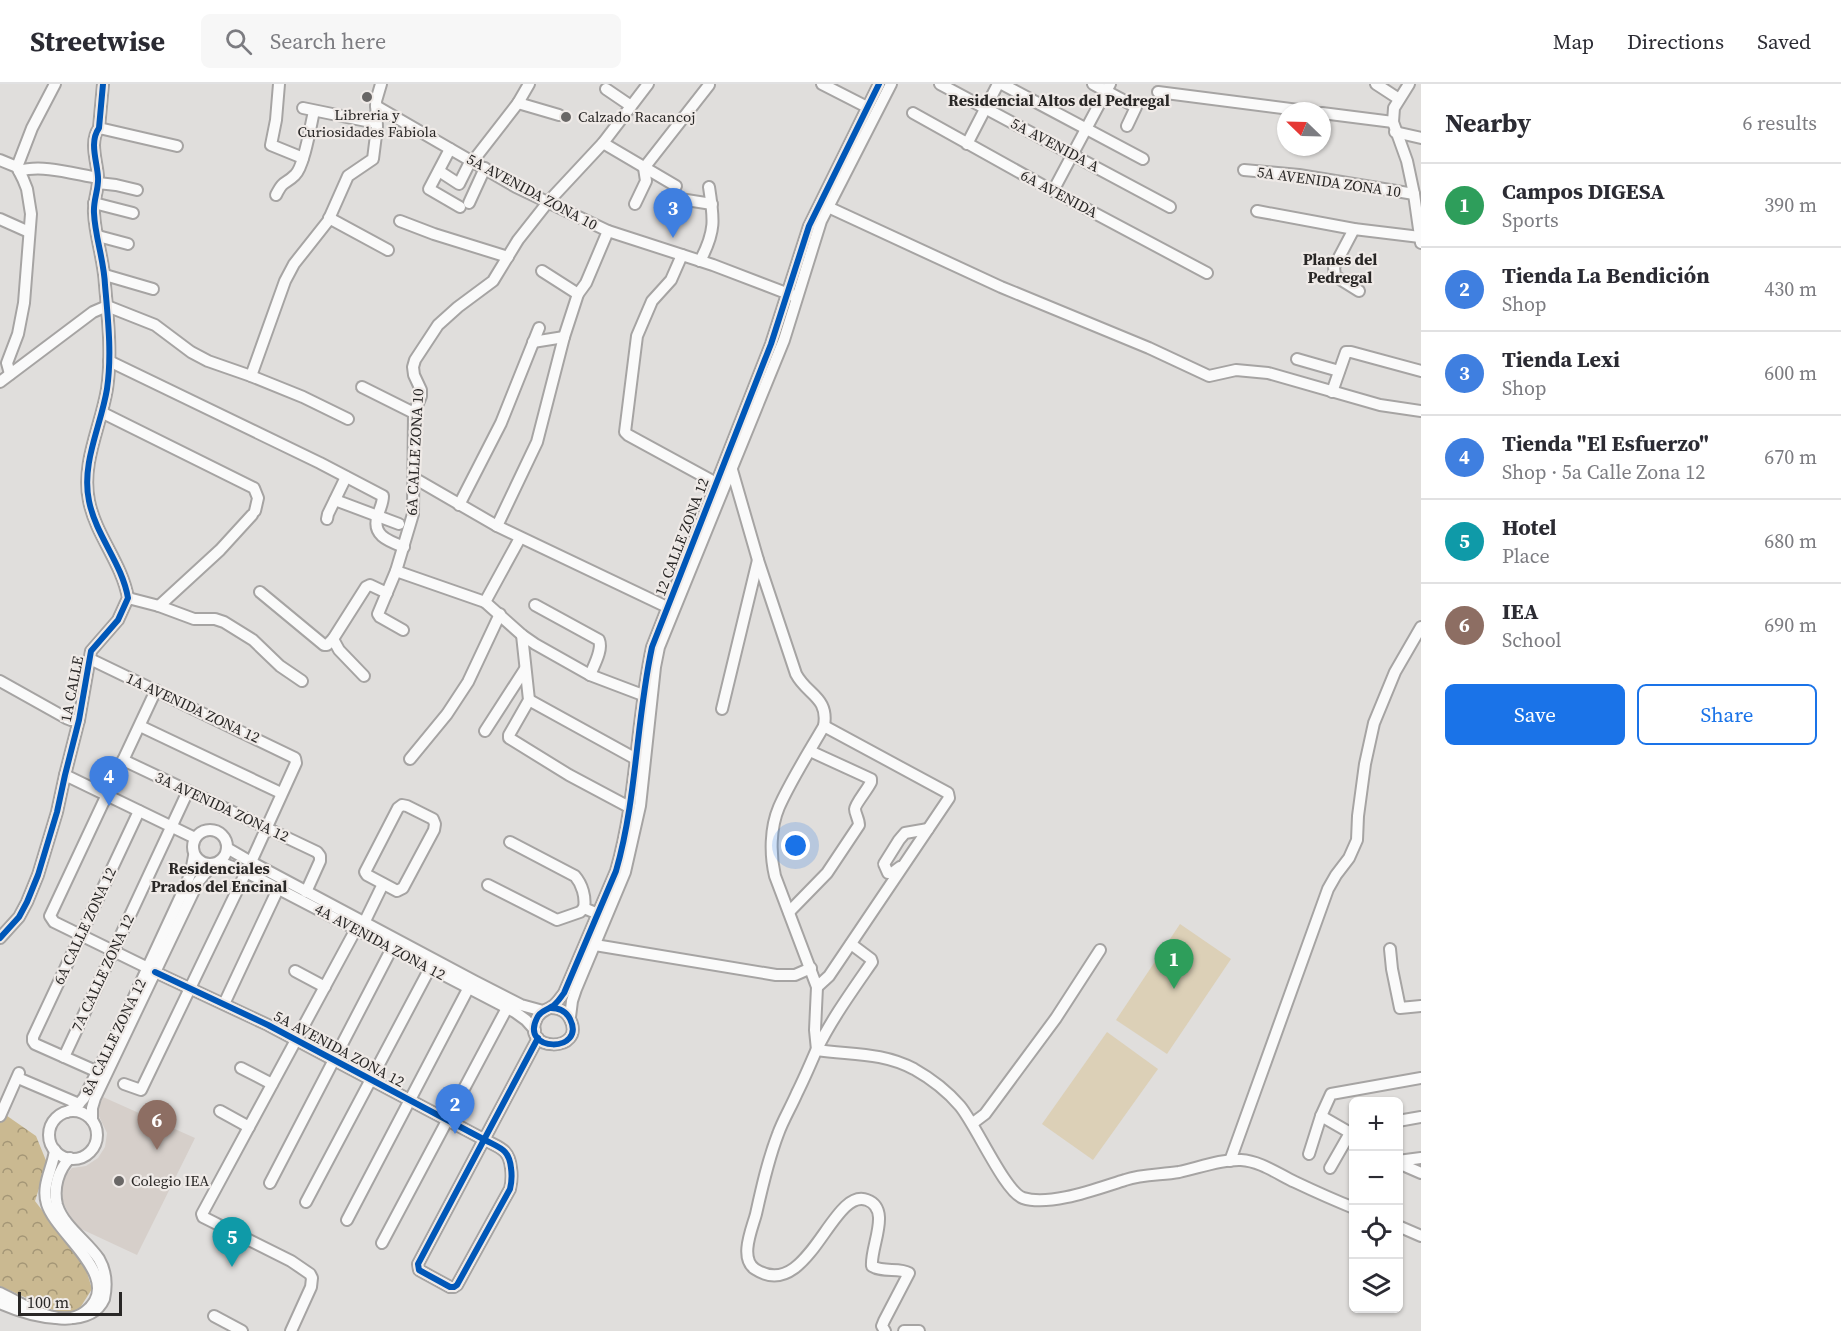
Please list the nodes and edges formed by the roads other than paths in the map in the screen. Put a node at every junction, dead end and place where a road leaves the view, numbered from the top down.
1 (55, 84) edge
2 (103, 84) edge
3 (279, 84) edge
4 (381, 84) edge
5 (529, 84) edge
6 (648, 84) edge
7 (709, 84) edge
8 (822, 84) edge
9 (879, 84) edge
10 (891, 84) edge
11 (940, 84) edge
12 (1000, 84) edge
13 (1093, 84) edge
14 (1376, 84) edge
15 (1409, 84) edge
16 (1108, 88) edge
17 (606, 89) dead end
18 (1158, 92) dead end
19 (1399, 99) junction
20 (518, 103) junction
21 (376, 106) junction
22 (631, 106) junction
23 (867, 107) junction
24 (1277, 107) edge
25 (986, 108) junction
26 (913, 113) dead end
27 (559, 115) dead end
28 (1331, 115) edge
29 (376, 123) junction
30 (1127, 126) dead end
31 (1394, 127) junction
32 (99, 128) junction
33 (1086, 129) junction
34 (1421, 138) edge
35 (603, 143) junction
36 (967, 144) junction
37 (177, 146) dead end
38 (450, 149) junction
39 (1072, 154) junction
40 (303, 158) junction
41 (847, 159) junction
42 (1143, 159) dead end
43 (0, 160) edge
44 (472, 160) junction
45 (485, 168) junction
46 (644, 168) junction
47 (18, 169) junction
48 (1244, 170) dead end
49 (439, 171) junction
50 (98, 180) junction
51 (676, 186) dead end
52 (709, 187) dead end
53 (137, 190) dead end
54 (1053, 191) junction
55 (1414, 194) junction
56 (276, 195) dead end
57 (680, 199) dead end
58 (548, 202) junction
59 (94, 203) junction
60 (635, 204) dead end
61 (712, 204) junction
62 (828, 207) junction
63 (1170, 207) dead end
64 (1257, 211) dead end
65 (133, 213) dead end
66 (329, 218) junction
67 (0, 219) edge
68 (400, 221) dead end
69 (1354, 229) junction
70 (608, 231) junction
71 (29, 232) junction
72 (98, 236) junction
73 (1420, 240) edge
74 (128, 244) dead end
75 (388, 250) dead end
76 (682, 255) junction
77 (508, 257) junction
78 (700, 261) junction
79 (542, 271) dead end
80 (1207, 273) dead end
81 (105, 275) junction
82 (153, 289) dead end
83 (1359, 291) dead end
84 (578, 294) junction
85 (793, 295) junction
86 (107, 306) junction
87 (539, 328) dead end
88 (564, 336) junction
89 (533, 342) junction
90 (1297, 359) dead end
91 (109, 361) junction
92 (1339, 371) junction
93 (1421, 371) edge
94 (5, 372) edge
95 (251, 376) junction
96 (0, 382) edge
97 (362, 387) dead end
98 (1332, 392) junction
99 (1421, 411) edge
100 (103, 413) junction
101 (414, 413) junction
102 (348, 419) dead end
103 (727, 468) junction
104 (346, 477) junction
105 (414, 478) junction
106 (716, 483) junction
107 (335, 500) junction
108 (459, 505) junction
109 (378, 515) junction
110 (327, 519) dead end
111 (399, 524) dead end
112 (497, 526) junction
113 (520, 538) junction
114 (404, 547) junction
115 (758, 560) junction
116 (396, 571) junction
117 (260, 592) dead end
118 (387, 593) junction
119 (128, 598) junction
120 (485, 602) junction
121 (535, 604) dead end
122 (159, 606) junction
123 (667, 607) junction
124 (500, 614) junction
125 (1421, 627) edge
126 (403, 630) dead end
127 (522, 635) junction
128 (333, 639) junction
129 (90, 659) junction
130 (525, 669) junction
131 (590, 675) junction
132 (364, 676) dead end
133 (0, 681) edge
134 (302, 681) dead end
135 (156, 690) junction
136 (647, 697) junction
137 (529, 700) junction
138 (722, 709) dead end
139 (79, 720) junction
140 (140, 726) junction
141 (824, 726) junction
142 (484, 730) dead end
143 (810, 751) junction
144 (410, 759) dead end
145 (636, 759) junction
146 (123, 760) junction
147 (64, 775) junction
148 (188, 791) junction
149 (282, 793) junction
150 (106, 795) junction
151 (629, 807) junction
152 (138, 811) junction
153 (172, 826) junction
154 (267, 829) junction
155 (928, 829) junction
156 (195, 838) junction
157 (510, 842) dead end
158 (227, 848) junction
159 (194, 856) junction
160 (216, 864) junction
161 (904, 864) junction
162 (249, 867) junction
163 (383, 884) junction
164 (488, 885) dead end
165 (278, 889) junction
166 (306, 892) junction
167 (584, 908) junction
168 (789, 912) junction
169 (598, 914) junction
170 (360, 926) junction
171 (80, 935) junction
172 (0, 937) edge
173 (851, 944) junction
174 (595, 945) junction
175 (392, 948) junction
176 (1390, 949) dead end
177 (1100, 950) dead end
178 (113, 952) junction
179 (430, 968) junction
180 (811, 968) junction
181 (152, 970) junction
182 (295, 971) dead end
183 (325, 987) junction
184 (817, 987) junction
185 (191, 988) junction
186 (468, 989) junction
187 (224, 1004) junction
188 (1421, 1006) edge
189 (507, 1008) junction
190 (547, 1009) junction
191 (570, 1017) junction
192 (536, 1034) junction
193 (296, 1040) junction
194 (817, 1050) junction
195 (64, 1057) junction
196 (334, 1060) junction
197 (241, 1068) dead end
198 (98, 1072) junction
199 (1421, 1078) edge
200 (371, 1080) junction
201 (124, 1084) dead end
202 (272, 1084) junction
203 (410, 1100) junction
204 (79, 1104) junction
205 (67, 1112) junction
206 (220, 1112) dead end
207 (0, 1116) edge
208 (1321, 1116) junction
209 (1421, 1118) edge
210 (92, 1120) junction
211 (447, 1120) junction
212 (1403, 1120) edge
213 (973, 1124) junction
214 (249, 1127) junction
215 (1349, 1131) edge
216 (1349, 1134) edge
217 (485, 1140) junction
218 (55, 1150) junction
219 (1309, 1154) dead end
220 (70, 1158) junction
221 (1421, 1158) edge
222 (1230, 1161) junction
223 (1403, 1161) edge
224 (1403, 1164) edge
225 (1330, 1168) dead end
226 (1421, 1173) edge
227 (270, 1183) dead end
228 (306, 1202) dead end
229 (1349, 1206) edge
230 (347, 1220) dead end
231 (1403, 1228) edge
232 (1421, 1236) edge
233 (382, 1243) dead end
234 (0, 1293) edge
235 (0, 1303) edge
236 (214, 1317) dead end
237 (227, 1327) edge
238 (242, 1331) edge
239 (291, 1331) edge
240 (885, 1331) edge
241 (904, 1331) edge
242 (919, 1331) edge

1 - 47 street
2 - 32 street
3 - 40 street
4 - 21 street
5 - 20 street
6 - 22 street, 6A CALLE ZONA 10
7 - 46 street
8 - 23 street
9 - 23 street, 12 CALLE ZONA 12
10 - 41 street, 12 CALLE ZONA 12
11 - 25 street, 5A AVENIDA A
12 - 25 street
12 - 33 street
13 - 16 street
14 - 19 street
15 - 19 street
16 - 30 street
16 - 33 street
17 - 22 street
18 - 24 street
19 - 31 street
20 - 27 street
20 - 44 street
21 - 29 street
21 - 38 street, 5A AVENIDA ZONA 10
22 - 35 street, 6A CALLE ZONA 10
23 - 41 street, 12 CALLE ZONA 12
25 - 36 street
25 - 39 street, 5A AVENIDA A
26 - 36 street, 6A AVENIDA
28 - 31 street
29 - 40 street
29 - 66 street
31 - 34 street
31 - 55 street
32 - 37 street
32 - 50 street
33 - 39 street
33 - 42 street
35 - 46 street
35 - 58 street, 6A CALLE ZONA 10
36 - 54 street, 6A AVENIDA
38 - 44 street, 5A AVENIDA ZONA 10
38 - 49 street
39 - 54 street
39 - 63 street, 5A AVENIDA A
40 - 56 street
41 - 62 street, 12 CALLE ZONA 12
41 - 85 street, 12 CALLE ZONA 12
43 - 47 street
44 - 45 street, 5A AVENIDA ZONA 10
44 - 49 street
45 - 49 street
45 - 58 street, 5A AVENIDA ZONA 10
46 - 51 street
46 - 60 street
47 - 50 street
47 - 71 street
48 - 55 street, 5A AVENIDA ZONA 10
50 - 53 street
50 - 59 street
52 - 61 street
54 - 80 street, 6A AVENIDA
55 - 73 street
57 - 61 street
58 - 70 street, 5A AVENIDA ZONA 10
58 - 77 street, 6A CALLE ZONA 10
59 - 65 street
59 - 72 street
61 - 78 street
62 - 85 street, 12 CALLE ZONA 12
62 - 98 street
64 - 69 street
66 - 75 street
66 - 95 street
67 - 71 street
68 - 77 street
69 - 73 street
69 - 83 street
70 - 76 street, 5A AVENIDA ZONA 10
70 - 84 street
71 - 94 street
72 - 74 street
72 - 81 street
76 - 78 street, 5A AVENIDA ZONA 10
76 - 106 street
77 - 101 street, 6A CALLE ZONA 10
78 - 85 street, 5A AVENIDA ZONA 10
79 - 84 street
81 - 82 street
81 - 86 street
84 - 88 street
85 - 103 street, 12 CALLE ZONA 12
86 - 91 street
86 - 94 street
86 - 95 street
87 - 89 street
88 - 89 street
88 - 112 street
89 - 108 street
90 - 92 street
91 - 100 street
91 - 104 street
92 - 93 street
92 - 98 street
94 - 96 street
95 - 102 street
97 - 101 street
98 - 99 street
100 - 119 street
100 - 122 street
101 - 105 street, 6A CALLE ZONA 10
103 - 106 street, 12 CALLE ZONA 12
103 - 115 street
103 - 136 street, 12 CALLE ZONA 12
104 - 107 street
104 - 109 street
105 - 108 street
105 - 114 street, 6A CALLE ZONA 10
106 - 123 street, 12 CALLE ZONA 12
107 - 109 street
107 - 110 street
108 - 112 street
109 - 111 street
109 - 114 street
112 - 113 street
113 - 120 street
113 - 123 street
114 - 116 street, 6A CALLE ZONA 10
115 - 138 street
115 - 141 street
116 - 118 street, 6A CALLE ZONA 10
116 - 120 street
117 - 128 street
118 - 126 street, 6A CALLE ZONA 10
118 - 128 street
119 - 122 street
119 - 129 street, 1A CALLE
120 - 124 street
121 - 131 street
122 - 134 street
123 - 136 street, 12 CALLE ZONA 12
124 - 127 street
124 - 144 street
125 - 222 street
127 - 130 street
127 - 131 street
128 - 132 street
129 - 135 street, 1A AVENIDA ZONA 12
129 - 139 street, 1A CALLE
130 - 137 street
130 - 142 street
131 - 136 street
133 - 139 street
135 - 140 street
135 - 149 street, 1A AVENIDA ZONA 12
136 - 145 street, 12 CALLE ZONA 12
136 - 174 street, 12 CALLE ZONA 12
137 - 145 street
137 - 151 street
139 - 147 street, 1A CALLE
140 - 146 street
140 - 149 street
141 - 143 street
141 - 155 street
143 - 168 street
143 - 168 street
145 - 151 street, 12 CALLE ZONA 12
146 - 148 street, 3A AVENIDA ZONA 12
146 - 150 street
147 - 150 street
147 - 172 street, 1A CALLE
148 - 153 street, 7A CALLE ZONA 12
148 - 154 street, 3A AVENIDA ZONA 12
149 - 154 street
150 - 152 street
150 - 171 street, 5A AVENIDA ZONA 12
151 - 169 street, 12 CALLE ZONA 12
152 - 153 street
152 - 171 street, 6A CALLE ZONA 12
153 - 156 street
153 - 178 street, 7A CALLE ZONA 12
154 - 162 street
154 - 166 street, 3A AVENIDA ZONA 12
155 - 161 street
155 - 161 street
156 - 158 street
156 - 159 street
157 - 167 street
158 - 160 street
158 - 162 street, 4A AVENIDA ZONA 12
159 - 160 street
159 - 181 street, 8A CALLE ZONA 12
160 - 162 street, 4A AVENIDA ZONA 12
160 - 181 street, 8A CALLE ZONA 12
161 - 173 street
162 - 165 street, 4A AVENIDA ZONA 12
162 - 166 street, 4A AVENIDA ZONA 12
162 - 185 street
163 - 163 street
163 - 170 street
164 - 167 street
165 - 170 street, 4A AVENIDA ZONA 12
165 - 187 street
166 - 170 street, 4A AVENIDA ZONA 12
167 - 169 street
168 - 180 street
169 - 190 street, 12 CALLE ZONA 12
170 - 175 street, 4A AVENIDA ZONA 12
170 - 183 street
170 - 190 street, 4A AVENIDA ZONA 12
171 - 178 street, 5A AVENIDA ZONA 12
171 - 195 street, 6A CALLE ZONA 12
173 - 184 street
173 - 194 street
174 - 180 street
174 - 191 street, 12 CALLE ZONA 12
175 - 179 street, 4A AVENIDA ZONA 12
175 - 196 street
176 - 188 street
177 - 213 street
178 - 181 street, 5A AVENIDA ZONA 12
178 - 195 street, 7A CALLE ZONA 12
179 - 186 street, 4A AVENIDA ZONA 12
179 - 200 street
180 - 184 street
181 - 185 street, 5A AVENIDA ZONA 12
181 - 198 street, 8A CALLE ZONA 12
181 - 210 street, 8A CALLE ZONA 12
182 - 183 street
183 - 193 street
184 - 194 street
185 - 187 street, 5A AVENIDA ZONA 12
185 - 201 street
186 - 189 street, 4A AVENIDA ZONA 12
186 - 203 street
187 - 193 street, 5A AVENIDA ZONA 12
189 - 192 street, 4A AVENIDA ZONA 12
189 - 211 street
190 - 191 street
190 - 192 street
191 - 192 street
192 - 217 street
193 - 196 street, 5A AVENIDA ZONA 12
193 - 202 street
194 - 213 street
194 - 240 street
195 - 198 street
196 - 200 street, 5A AVENIDA ZONA 12
196 - 227 street
197 - 202 street
198 - 204 street, 8A CALLE ZONA 12
199 - 208 street
200 - 203 street, 5A AVENIDA ZONA 12
200 - 228 street
202 - 214 street
203 - 211 street, 5A AVENIDA ZONA 12
203 - 230 street
204 - 205 street, 8A CALLE ZONA 12
204 - 207 street
205 - 210 street
205 - 218 street
206 - 214 street
208 - 215 street
208 - 219 street
209 - 212 street
210 - 220 street
211 - 217 street, 5A AVENIDA ZONA 12
211 - 233 street
213 - 222 street
214 - 239 street
216 - 225 street
217 - 217 street, 5A AVENIDA ZONA 12
218 - 220 street
218 - 234 street
220 - 235 street
221 - 223 street
222 - 229 street
224 - 226 street
231 - 232 street
236 - 237 street
237 - 238 street
241 - 242 street

